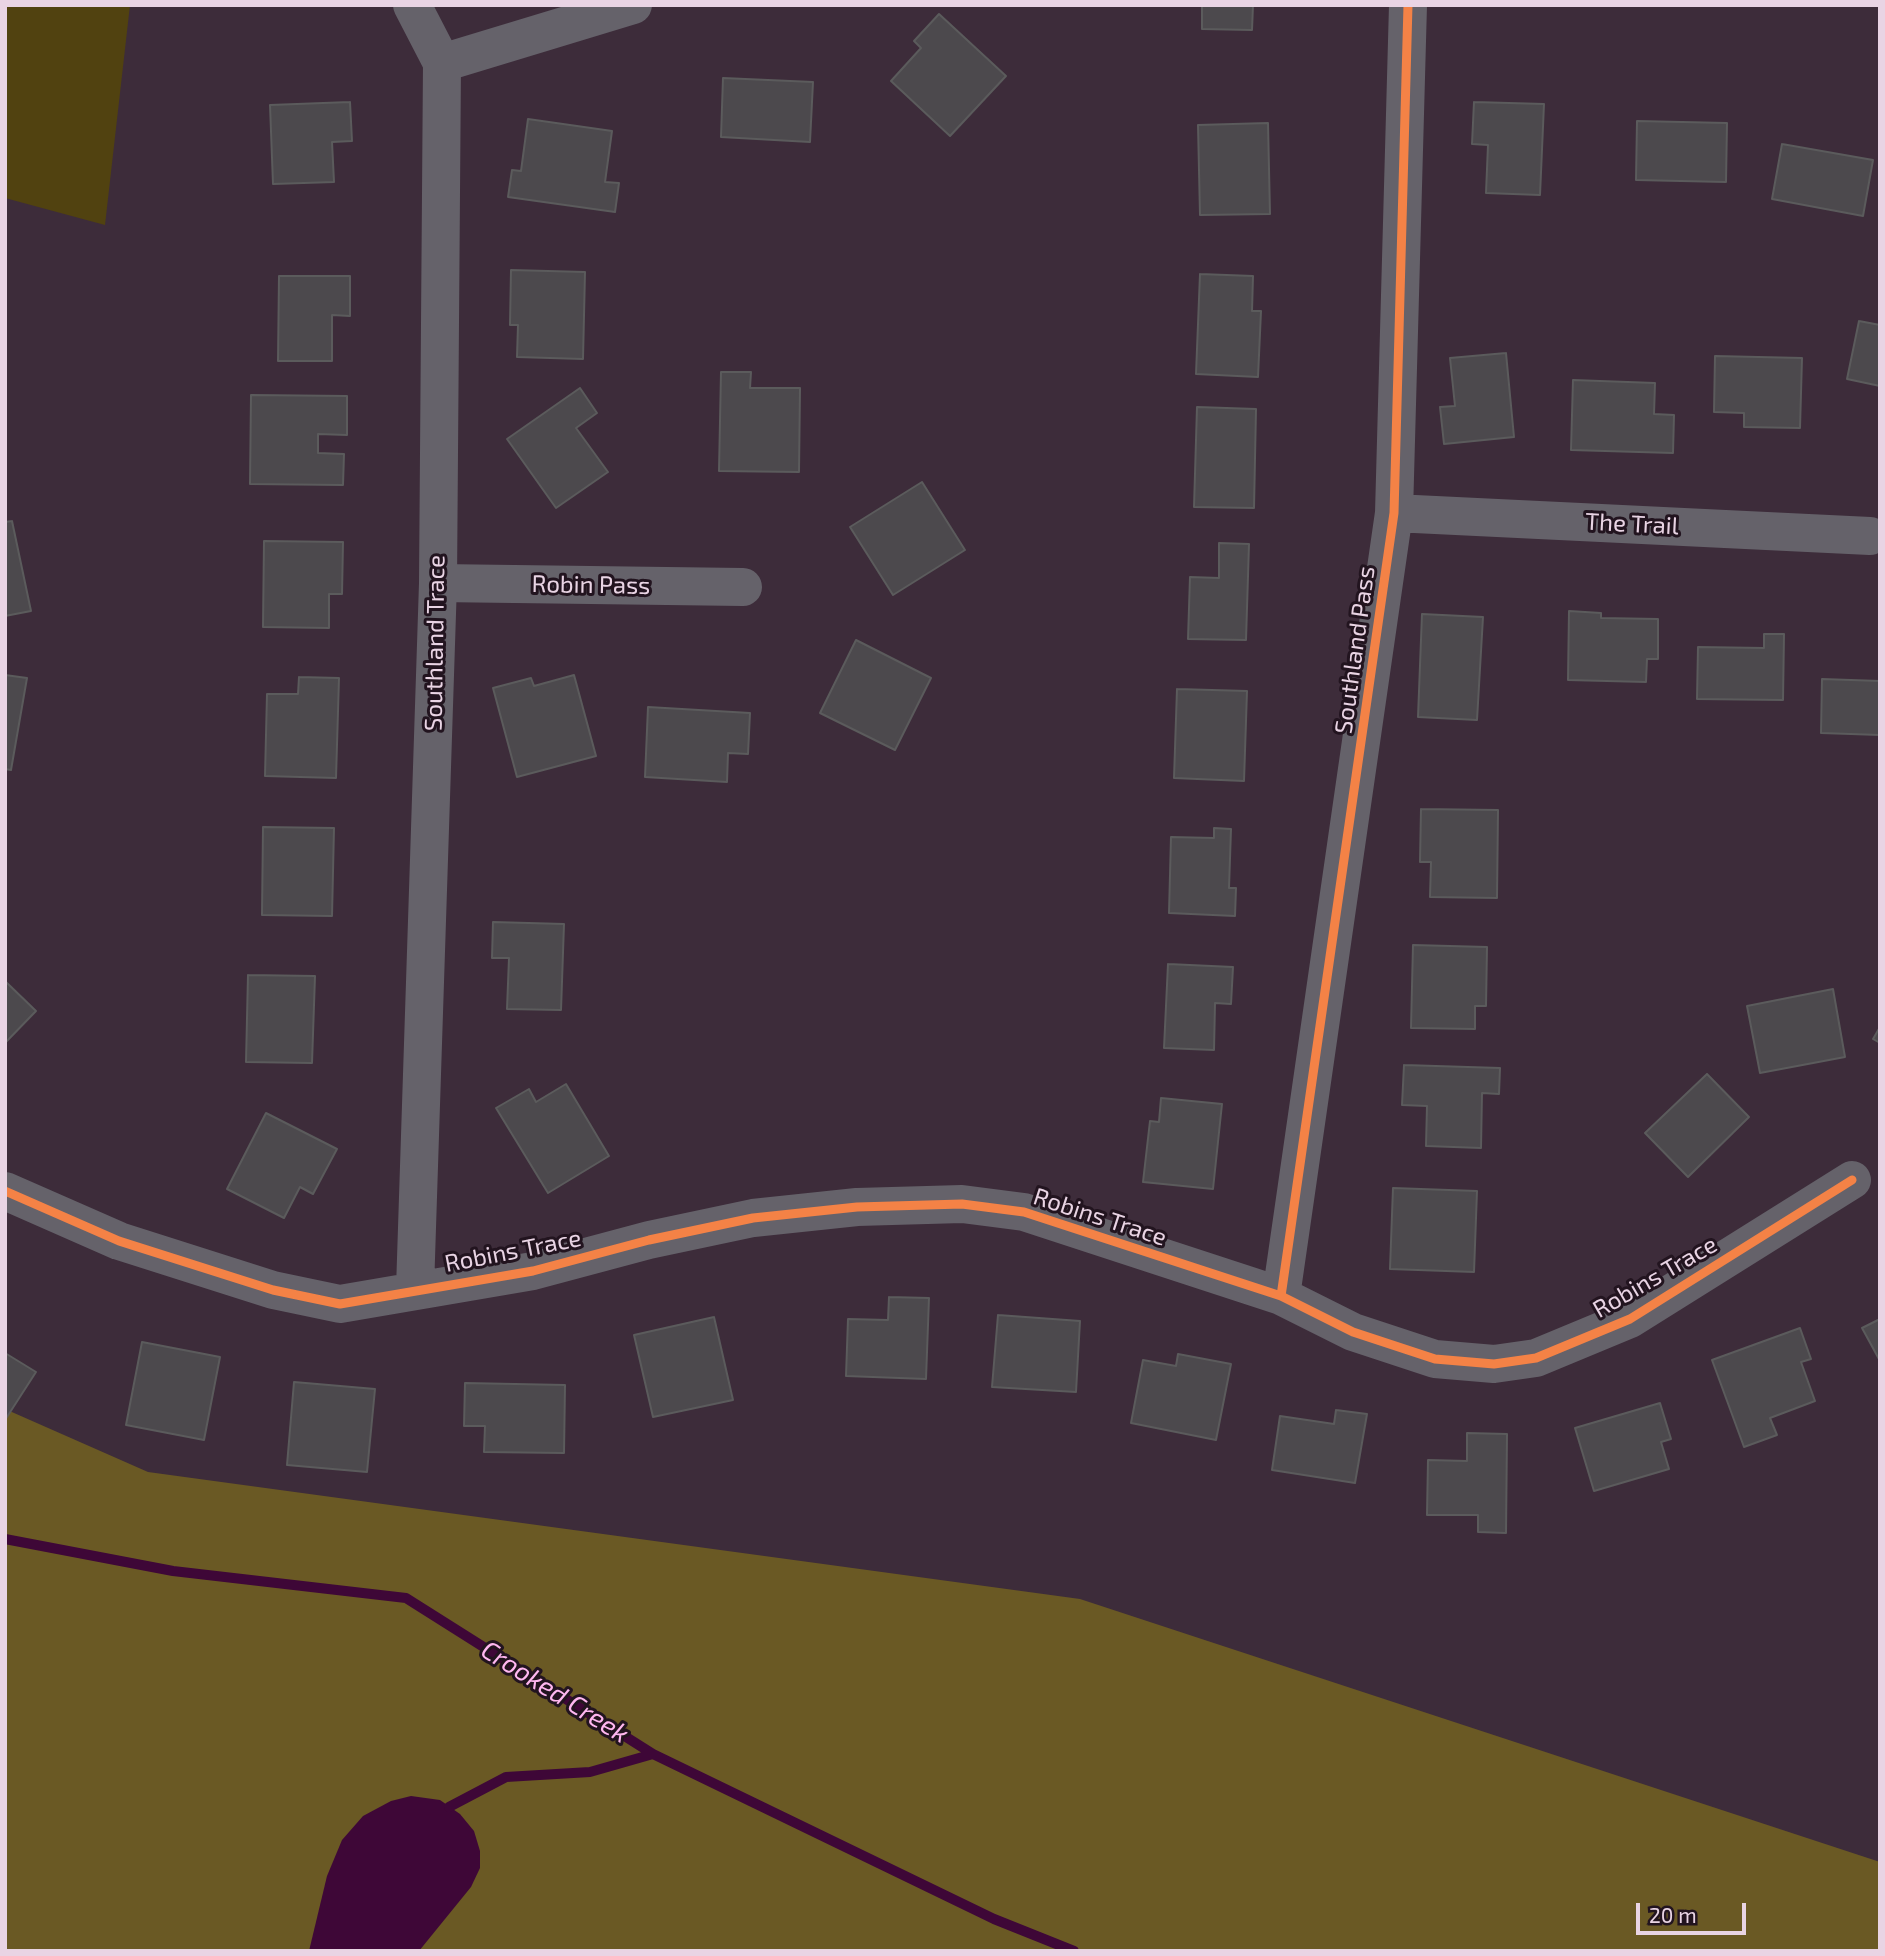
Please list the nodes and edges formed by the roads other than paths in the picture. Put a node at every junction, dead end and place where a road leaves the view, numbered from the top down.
1 (412, 5) edge
2 (633, 5) edge
3 (1408, 5) edge
4 (442, 63) junction
5 (1394, 513) junction
6 (1870, 536) dead end
7 (438, 583) junction
8 (743, 587) dead end
9 (1852, 1180) dead end
10 (5, 1191) edge
11 (415, 1289) junction
12 (1281, 1296) junction

1 - 4 street, Southland Trace
2 - 4 street
3 - 5 street, Southland Pass
4 - 7 street, Southland Trace
5 - 6 street, The Trail
5 - 12 street, Southland Pass
7 - 8 street, Robin Pass
7 - 11 street, Southland Trace
9 - 12 street, Robins Trace
10 - 11 street, Robins Trace
11 - 12 street, Robins Trace

